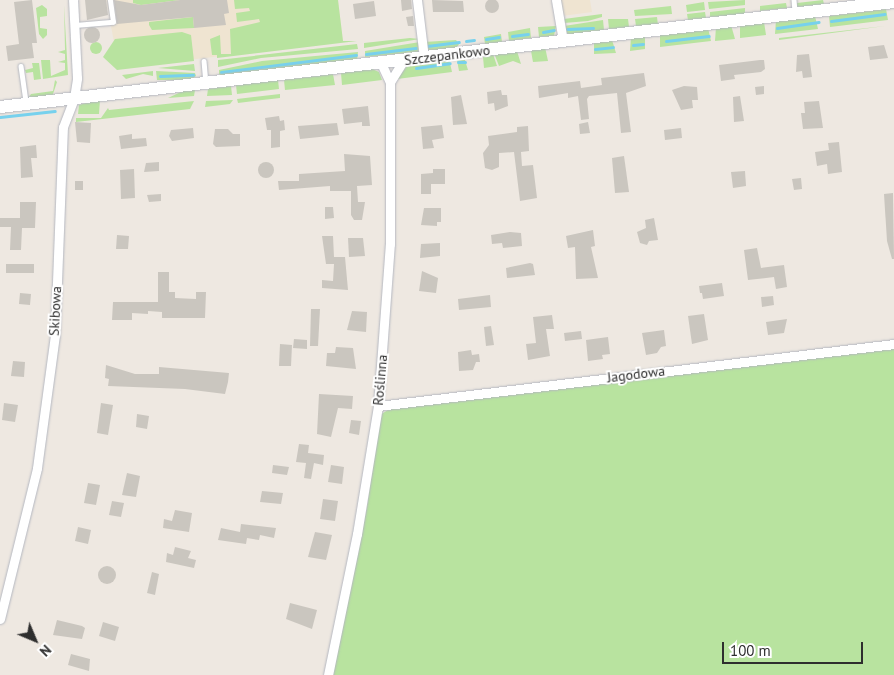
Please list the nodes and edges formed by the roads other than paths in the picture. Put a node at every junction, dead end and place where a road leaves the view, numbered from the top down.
1 (73, 0) edge
2 (110, 0) edge
3 (417, 0) edge
4 (556, 0) edge
5 (794, 0) edge
6 (894, 2) edge
7 (842, 4) edge
8 (796, 14) junction
9 (74, 25) junction
10 (563, 41) junction
11 (424, 58) junction
12 (404, 60) junction
13 (204, 61) dead end
14 (381, 62) junction
15 (21, 66) dead end
16 (390, 82) junction
17 (206, 83) junction
18 (74, 98) junction
19 (26, 104) junction
20 (0, 107) edge
21 (894, 344) edge
22 (378, 406) junction
23 (0, 619) edge
24 (328, 675) edge

1 - 9 street, Skibowa
2 - 9 lane
3 - 11 street
4 - 10 street
5 - 8 lane
6 - 7 street, Szczepankowo
7 - 8 street, Szczepankowo
8 - 10 street, Szczepankowo
9 - 18 street, Skibowa
10 - 11 street, Szczepankowo
11 - 12 street, Szczepankowo
12 - 14 street, Szczepankowo
12 - 16 street
13 - 17 lane
14 - 16 street, Roślinna
14 - 17 street, Szczepankowo
15 - 19 lane
16 - 22 street, Roślinna
17 - 18 street, Szczepankowo
18 - 19 street, Szczepankowo
18 - 23 street, Skibowa
19 - 20 street, Szczepankowo
21 - 22 street, Jagodowa
22 - 24 street, Roślinna

